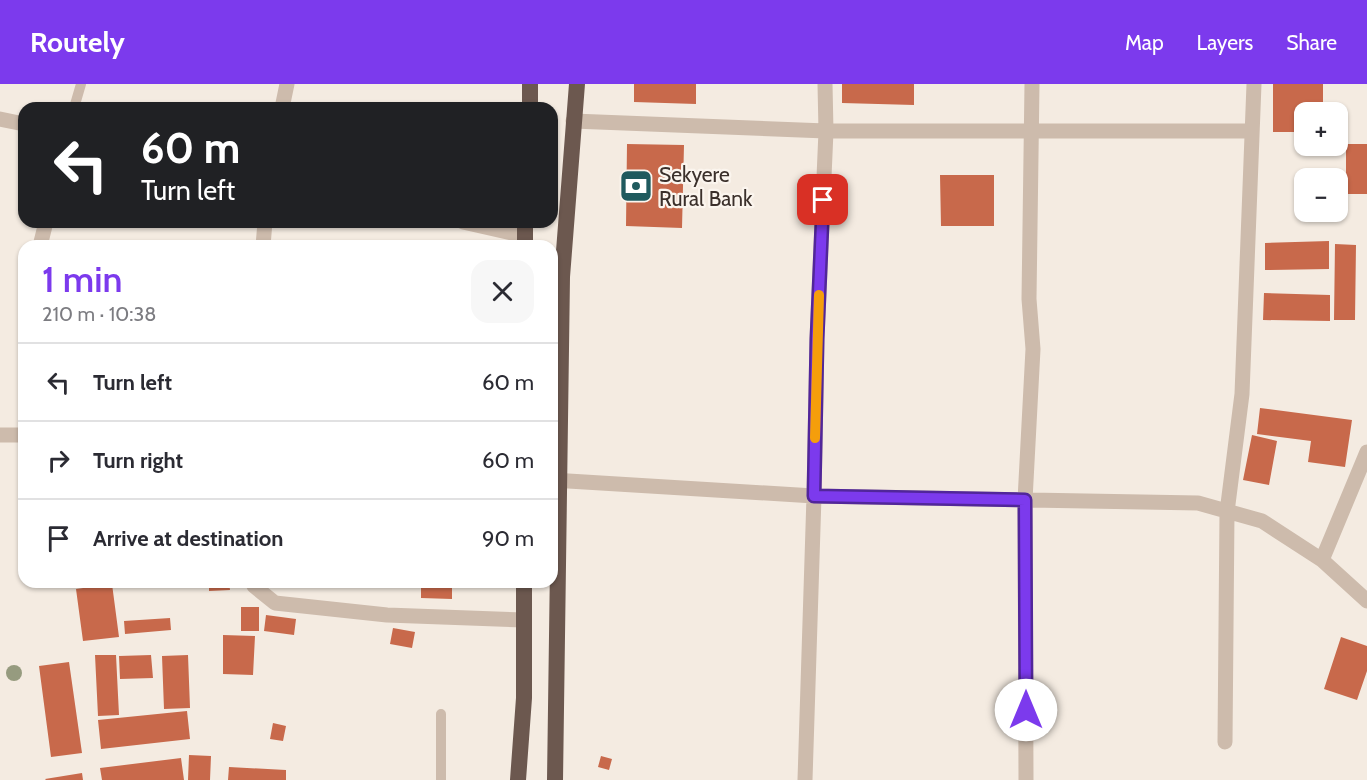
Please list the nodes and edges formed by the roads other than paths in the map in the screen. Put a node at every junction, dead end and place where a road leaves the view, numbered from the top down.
1 (81, 84) edge
2 (287, 84) edge
3 (530, 84) edge
4 (577, 84) edge
5 (825, 84) edge
6 (1032, 84) edge
7 (1254, 84) edge
8 (76, 102) edge
9 (283, 102) edge
10 (530, 102) edge
11 (0, 119) edge
12 (573, 121) junction
13 (18, 123) edge
14 (826, 130) junction
15 (1032, 131) junction
16 (1252, 131) junction
17 (492, 228) edge
18 (525, 235) edge
19 (558, 413) edge
20 (0, 435) edge
21 (18, 435) edge
22 (1367, 452) edge
23 (558, 481) edge
24 (814, 496) junction
25 (1025, 500) junction
26 (1227, 512) junction
27 (1322, 560) junction
28 (256, 588) edge
29 (524, 588) edge
30 (556, 588) edge
31 (1367, 601) edge
32 (524, 620) junction
33 (441, 714) dead end
34 (1225, 742) dead end
35 (441, 780) edge
36 (519, 780) edge
37 (555, 780) edge
38 (805, 780) edge
39 (1026, 780) edge

1 - 8 lane
2 - 9 street
3 - 10 highway
4 - 12 highway
5 - 14 street
6 - 15 street
7 - 16 street
11 - 13 street
12 - 14 street
12 - 19 highway
14 - 15 street
14 - 24 street
15 - 16 street
15 - 25 street
16 - 26 street
17 - 18 street
20 - 21 street
22 - 27 street
23 - 24 street
24 - 25 street
24 - 38 street
25 - 26 street
25 - 39 street
26 - 27 street
26 - 34 street
27 - 31 street
28 - 32 street
29 - 32 highway
30 - 37 highway
32 - 36 highway
33 - 35 lane

